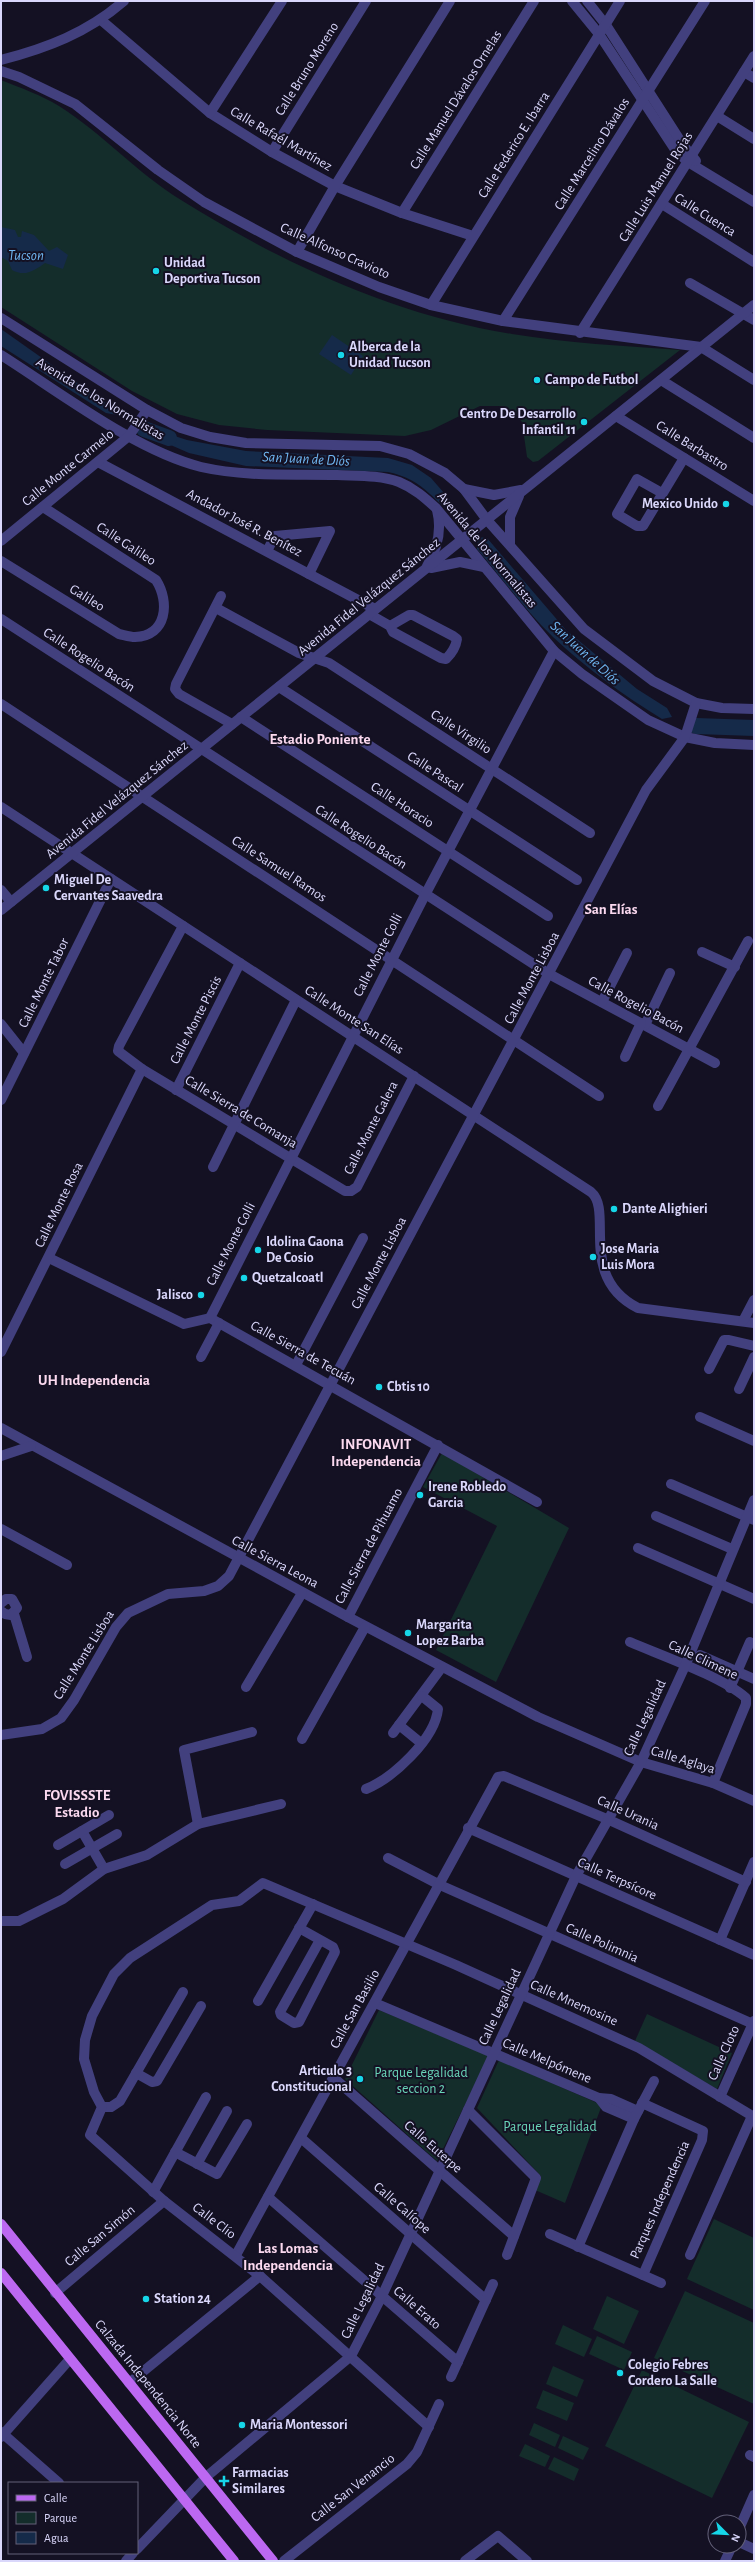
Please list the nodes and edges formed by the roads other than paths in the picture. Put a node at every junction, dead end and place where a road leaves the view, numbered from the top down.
1 (124, 1) edge
2 (282, 1) edge
3 (366, 1) edge
4 (450, 1) edge
5 (534, 1) edge
6 (572, 1) edge
7 (587, 1) edge
8 (620, 1) edge
9 (705, 1) edge
10 (101, 20) junction
11 (606, 24) junction
12 (599, 34) junction
13 (754, 56) edge
14 (1, 60) edge
15 (1, 71) edge
16 (744, 72) junction
17 (754, 78) edge
18 (649, 90) junction
19 (642, 100) junction
20 (210, 113) junction
21 (717, 116) junction
22 (754, 139) edge
23 (272, 152) junction
24 (690, 160) junction
25 (335, 186) junction
26 (754, 202) edge
27 (662, 204) junction
28 (402, 213) junction
29 (473, 236) junction
30 (297, 252) junction
31 (754, 262) edge
32 (690, 283) dead end
33 (431, 305) junction
34 (754, 305) edge
35 (743, 313) junction
36 (1, 318) edge
37 (754, 320) edge
38 (503, 321) junction
39 (580, 333) junction
40 (701, 347) junction
41 (1, 355) edge
42 (660, 380) junction
43 (754, 380) edge
44 (147, 410) junction
45 (616, 416) junction
46 (129, 436) junction
47 (754, 438) edge
48 (684, 458) junction
49 (98, 462) junction
50 (525, 488) junction
51 (464, 489) junction
52 (662, 493) junction
53 (754, 501) edge
54 (43, 507) junction
55 (436, 508) junction
56 (487, 520) junction
57 (5, 531) edge
58 (462, 540) junction
59 (1, 541) edge
60 (510, 544) junction
61 (267, 551) junction
62 (1, 561) edge
63 (484, 567) junction
64 (309, 574) junction
65 (420, 574) junction
66 (222, 596) dead end
67 (216, 608) junction
68 (372, 611) junction
69 (1, 619) edge
70 (161, 622) joint
71 (390, 626) junction
72 (554, 651) junction
73 (315, 658) junction
74 (279, 687) junction
75 (696, 703) junction
76 (1, 704) edge
77 (754, 709) edge
78 (241, 717) junction
79 (232, 724) junction
80 (685, 737) junction
81 (754, 745) edge
82 (201, 750) junction
83 (492, 769) junction
84 (143, 797) junction
85 (1, 807) edge
86 (469, 811) junction
87 (590, 834) dead end
88 (448, 851) junction
89 (72, 854) junction
90 (111, 879) junction
91 (577, 880) dead end
92 (1, 890) edge
93 (425, 895) junction
94 (11, 902) junction
95 (1, 910) edge
96 (548, 916) dead end
97 (184, 926) junction
98 (748, 941) dead end
99 (702, 952) dead end
100 (627, 953) dead end
101 (392, 959) junction
102 (240, 963) junction
103 (735, 967) junction
104 (670, 973) dead end
105 (550, 974) junction
106 (296, 1000) junction
107 (602, 1002) junction
108 (1, 1024) edge
109 (643, 1024) junction
110 (353, 1036) junction
111 (514, 1039) junction
112 (688, 1048) junction
113 (24, 1053) junction
114 (625, 1057) dead end
115 (715, 1063) dead end
116 (142, 1069) junction
117 (414, 1076) junction
118 (176, 1090) junction
119 (600, 1096) dead end
120 (1, 1100) edge
121 (658, 1106) dead end
122 (474, 1115) junction
123 (234, 1124) junction
124 (290, 1159) junction
125 (212, 1166) dead end
126 (351, 1192) joint
127 (364, 1238) dead end
128 (49, 1258) junction
129 (754, 1300) edge
130 (210, 1318) junction
131 (743, 1321) junction
132 (219, 1323) junction
133 (754, 1323) edge
134 (754, 1346) edge
135 (1, 1352) edge
136 (201, 1357) dead end
137 (754, 1357) edge
138 (296, 1365) junction
139 (709, 1369) dead end
140 (330, 1384) junction
141 (739, 1389) dead end
142 (700, 1417) dead end
143 (1, 1428) edge
144 (754, 1441) edge
145 (438, 1445) junction
146 (31, 1446) junction
147 (1, 1456) edge
148 (671, 1484) dead end
149 (754, 1500) edge
150 (537, 1502) dead end
151 (656, 1516) dead end
152 (750, 1519) edge
153 (1, 1529) edge
154 (638, 1548) dead end
155 (732, 1549) junction
156 (239, 1559) junction
157 (67, 1565) dead end
158 (718, 1583) junction
159 (302, 1592) junction
160 (754, 1599) edge
161 (1, 1606) edge
162 (14, 1614) junction
163 (348, 1618) junction
164 (365, 1627) junction
165 (630, 1642) dead end
166 (750, 1642) dead end
167 (700, 1655) dead end
168 (27, 1656) dead end
169 (684, 1666) junction
170 (442, 1667) junction
171 (737, 1671) junction
172 (754, 1678) edge
173 (246, 1687) dead end
174 (730, 1688) junction
175 (422, 1696) junction
176 (538, 1717) joint
177 (399, 1725) junction
178 (252, 1732) dead end
179 (393, 1733) dead end
180 (1, 1735) edge
181 (302, 1739) dead end
182 (421, 1743) junction
183 (641, 1762) junction
184 (498, 1777) joint
185 (713, 1783) junction
186 (366, 1789) dead end
187 (754, 1801) edge
188 (281, 1804) dead end
189 (109, 1815) dead end
190 (607, 1819) junction
191 (198, 1824) junction
192 (468, 1828) junction
193 (82, 1831) junction
194 (117, 1834) dead end
195 (58, 1845) dead end
196 (92, 1849) junction
197 (388, 1858) dead end
198 (754, 1862) edge
199 (65, 1864) dead end
200 (104, 1869) junction
201 (576, 1876) junction
202 (746, 1882) junction
203 (440, 1885) junction
204 (313, 1904) junction
205 (1, 1921) edge
206 (299, 1928) junction
207 (549, 1935) junction
208 (320, 1940) junction
209 (720, 1940) junction
210 (407, 1944) junction
211 (754, 1955) edge
212 (183, 1992) dead end
213 (521, 1994) junction
214 (258, 2001) dead end
215 (375, 2003) junction
216 (201, 2006) dead end
217 (753, 2023) edge
218 (494, 2054) junction
219 (136, 2073) junction
220 (334, 2078) junction
221 (654, 2081) dead end
222 (720, 2097) junction
223 (206, 2098) dead end
224 (599, 2098) joint
225 (102, 2107) junction
226 (468, 2110) junction
227 (227, 2111) dead end
228 (638, 2111) junction
229 (753, 2117) edge
230 (247, 2124) dead end
231 (301, 2138) junction
232 (175, 2152) junction
233 (197, 2164) junction
234 (439, 2172) junction
235 (153, 2192) junction
236 (268, 2197) junction
237 (164, 2201) junction
238 (1, 2224) edge
239 (411, 2234) junction
240 (550, 2234) dead end
241 (514, 2236) junction
242 (578, 2247) junction
243 (507, 2254) dead end
244 (236, 2255) junction
245 (690, 2255) dead end
246 (1, 2273) edge
247 (642, 2275) junction
248 (260, 2276) junction
249 (661, 2283) dead end
250 (493, 2284) dead end
251 (55, 2292) junction
252 (382, 2296) junction
253 (486, 2300) junction
254 (351, 2356) junction
255 (70, 2359) junction
256 (458, 2362) junction
257 (451, 2376) dead end
258 (129, 2383) junction
259 (439, 2404) dead end
260 (429, 2426) junction
261 (2, 2434) edge
262 (206, 2477) junction
263 (58, 2482) edge
264 (754, 2495) edge
265 (185, 2500) junction
266 (746, 2514) edge
267 (138, 2548) edge
268 (234, 2561) edge
269 (273, 2561) edge
270 (284, 2561) edge
271 (465, 2561) edge
272 (527, 2561) edge

1 - 10 street
2 - 20 street
3 - 23 street, Calle Bruno Moreno
4 - 25 street
5 - 28 street, Calle Manuel Dávalos Ornelas
6 - 12 street
7 - 11 street
8 - 11 street, Calle Federico E. Ibarra
9 - 18 street, Calle Marcelino Dávalos
10 - 14 street
10 - 20 street, Calle Rafaél Martínez
11 - 12 street, Calle Federico E. Ibarra
11 - 18 street
12 - 19 street
12 - 29 street, Calle Federico E. Ibarra
13 - 16 street, Calle Luis Manuel Rojas
15 - 30 street, Calle Alfonso Cravioto
16 - 17 street
16 - 21 street, Calle Luis Manuel Rojas
18 - 19 street, Calle Marcelino Dávalos
18 - 24 street
19 - 24 street
19 - 38 street, Calle Marcelino Dávalos
20 - 23 street, Calle Rafaél Martínez
21 - 22 street
21 - 24 street, Calle Luis Manuel Rojas
23 - 25 street, Calle Rafaél Martínez
24 - 26 street
24 - 27 street, Calle Luis Manuel Rojas
25 - 28 street, Calle Rafaél Martínez
25 - 30 street
27 - 31 street, Calle Cuenca
27 - 39 street, Calle Luis Manuel Rojas
28 - 29 street, Calle Rafaél Martínez
29 - 33 street, Calle Federico E. Ibarra
30 - 33 street, Calle Alfonso Cravioto
32 - 35 street
33 - 38 street, Calle Alfonso Cravioto
34 - 35 street, Avenida Fidel Velázquez Sánchez
35 - 37 street
35 - 40 street, Avenida Fidel Velázquez Sánchez
36 - 44 street, Avenida de los Normalistas
38 - 39 street, Calle Alfonso Cravioto
39 - 40 street, Calle Alfonso Cravioto
40 - 42 street, Avenida Fidel Velázquez Sánchez
40 - 43 street
41 - 46 street, Avenida de los Normalistas
42 - 45 street, Avenida Fidel Velázquez Sánchez
42 - 47 street
44 - 46 street, Calle Monte Carmelo
44 - 51 street, Avenida de los Normalistas
45 - 48 street, Calle Barbastro
45 - 50 street, Avenida Fidel Velázquez Sánchez
46 - 49 street, Calle Monte Carmelo
46 - 55 street, Avenida de los Normalistas
48 - 52 street
48 - 53 street, Calle Barbastro
49 - 54 street, Calle Monte Carmelo
49 - 61 street, Andador José R. Benítez
50 - 51 street
50 - 56 street, Avenida Fidel Velázquez Sánchez
50 - 60 street
51 - 56 street, Avenida de los Normalistas
52 - 52 street
54 - 57 street, Calle Monte Carmelo
54 - 70 street, Calle Galileo
55 - 58 street, Avenida de los Normalistas
55 - 65 street
56 - 58 street, Avenida Fidel Velázquez Sánchez
56 - 60 street, Avenida de los Normalistas
57 - 59 street, Calle Monte Carmelo
58 - 63 street, Avenida de los Normalistas
58 - 65 street, Avenida Fidel Velázquez Sánchez
60 - 75 street, Avenida de los Normalistas
61 - 64 street, Andador José R. Benítez
61 - 64 street
62 - 70 street, Galileo
63 - 65 street
63 - 72 street, Avenida de los Normalistas
64 - 68 street, Andador José R. Benítez
65 - 68 street, Avenida Fidel Velázquez Sánchez
66 - 67 street
67 - 73 street, Calle Virgilio
67 - 79 street
68 - 71 street, Andador José R. Benítez
68 - 73 street, Avenida Fidel Velázquez Sánchez
69 - 82 street, Calle Rogelio Bacón
71 - 71 street, Andador José R. Benítez
72 - 80 street, Avenida de los Normalistas
72 - 83 street, Calle Monte Colli
73 - 74 street, Avenida Fidel Velázquez Sánchez
73 - 83 street, Calle Virgilio
74 - 78 street, Avenida Fidel Velázquez Sánchez
74 - 86 street, Calle Pascal
75 - 77 street, Avenida de los Normalistas
75 - 80 street, Calle Monte Lisboa
76 - 84 street, Calle Samuel Ramos
78 - 79 street, Avenida Fidel Velázquez Sánchez
78 - 88 street, Calle Horacio
79 - 82 street, Avenida Fidel Velázquez Sánchez
80 - 81 street, Avenida de los Normalistas
80 - 105 street, Calle Monte Lisboa
82 - 84 street, Avenida Fidel Velázquez Sánchez
82 - 93 street, Calle Rogelio Bacón
83 - 86 street, Calle Monte Colli
83 - 87 street, Calle Virgilio
84 - 89 street, Avenida Fidel Velázquez Sánchez
84 - 101 street, Calle Samuel Ramos
85 - 89 street, Calle Monte San Elías
86 - 88 street, Calle Monte Colli
86 - 91 street, Calle Pascal
88 - 93 street, Calle Monte Colli
88 - 96 street, Calle Horacio
89 - 90 street, Calle Monte San Elías
89 - 94 street, Avenida Fidel Velázquez Sánchez
90 - 97 street, Calle Monte San Elías
90 - 113 street, Calle Monte Tabor
92 - 94 street
93 - 101 street, Calle Monte Colli
93 - 105 street, Calle Rogelio Bacón
94 - 95 street, Avenida Fidel Velázquez Sánchez
97 - 102 street, Calle Monte San Elías
97 - 116 street, Calle Sierra de Comanja
98 - 103 street
99 - 103 street
100 - 107 street
101 - 110 street, Calle Monte Colli
101 - 111 street, Calle Samuel Ramos
102 - 106 street, Calle Monte San Elías
102 - 118 street, Calle Monte Piscis
103 - 112 street
104 - 109 street
105 - 107 street, Calle Rogelio Bacón
105 - 111 street, Calle Monte Lisboa
106 - 110 street, Calle Monte San Elías
106 - 123 street
107 - 109 street, Calle Rogelio Bacón
108 - 113 street
109 - 112 street, Calle Rogelio Bacón
109 - 114 street
110 - 117 street, Calle Monte San Elías
110 - 124 street, Calle Monte Colli
111 - 119 street, Calle Samuel Ramos
111 - 122 street, Calle Monte Lisboa
112 - 115 street, Calle Rogelio Bacón
112 - 121 street
113 - 120 street, Calle Monte Tabor
116 - 118 street, Calle Sierra de Comanja
116 - 128 street, Calle Monte Rosa
117 - 122 street, Calle Monte San Elías
117 - 126 street, Calle Monte Galera
118 - 123 street, Calle Sierra de Comanja
122 - 131 street, Calle Monte San Elías
122 - 140 street, Calle Monte Lisboa
123 - 124 street, Calle Sierra de Comanja
123 - 125 street
124 - 126 street, Calle Sierra de Comanja
124 - 130 street, Calle Monte Colli
127 - 138 street
128 - 130 street
128 - 135 street, Calle Monte Rosa
129 - 131 street
130 - 132 street, Calle Sierra de Tecuán
131 - 133 street
132 - 136 street
132 - 138 street, Calle Sierra de Tecuán
134 - 139 street
137 - 141 street
138 - 140 street, Calle Sierra de Tecuán
140 - 145 street, Calle Sierra de Tecuán
140 - 156 street, Calle Monte Lisboa
142 - 144 street
143 - 146 street, Calle Sierra Leona
145 - 150 street, Calle Sierra de Tecuán
145 - 163 street, Calle Sierra de Pihuamo
146 - 147 street
146 - 156 street, Calle Sierra Leona
148 - 152 street
149 - 152 street, Calle Legalidad
151 - 155 street
152 - 155 street, Calle Legalidad
153 - 157 street
154 - 158 street
155 - 158 street, Calle Legalidad
156 - 159 street, Calle Sierra Leona
156 - 180 street, Calle Monte Lisboa
158 - 160 street
158 - 169 street, Calle Legalidad
159 - 163 street, Calle Sierra Leona
159 - 173 street
161 - 162 street
161 - 162 street
162 - 168 street
163 - 164 street, Calle Sierra Leona
164 - 170 street, Calle Sierra Leona
164 - 181 street
165 - 169 street, Calle Climene
166 - 171 street
167 - 171 street
169 - 174 street, Calle Climene
169 - 183 street, Calle Legalidad
170 - 175 street
170 - 176 street, Calle Sierra Leona
171 - 172 street
171 - 174 street
174 - 185 street, Calle Climene
175 - 177 street
175 - 182 street
176 - 183 street, Calle Aglaya
177 - 179 street
177 - 182 street
178 - 191 street
182 - 186 street
183 - 185 street, Calle Aglaya
183 - 190 street, Calle Legalidad
184 - 190 street, Calle Urania
184 - 192 street, Calle San Basilio
185 - 187 street, Calle Aglaya
188 - 191 street
189 - 193 street
190 - 201 street, Calle Legalidad
190 - 202 street, Calle Urania
191 - 200 street
192 - 201 street, Calle Terpsícore
192 - 203 street, Calle San Basilio
193 - 195 street
193 - 196 street
194 - 196 street
196 - 199 street
196 - 200 street
197 - 203 street, Calle Polimnia
198 - 202 street
200 - 205 street
201 - 207 street, Calle Legalidad
201 - 209 street, Calle Terpsícore
202 - 209 street
203 - 207 street, Calle Polimnia
203 - 210 street, Calle San Basilio
204 - 206 street
204 - 210 street, Calle Mnemosine
204 - 225 street, Calle Mnemosine
206 - 208 street
206 - 214 street
207 - 213 street, Calle Legalidad
207 - 217 street, Calle Polimnia
208 - 208 street
209 - 211 street, Calle Terpsícore
210 - 213 street, Calle Mnemosine
210 - 215 street, Calle San Basilio
212 - 219 street
213 - 218 street, Calle Legalidad
213 - 222 street, Calle Mnemosine
215 - 218 street, Calle Melpómene
215 - 220 street, Calle San Basilio
216 - 219 street
217 - 222 street, Calle Cloto
218 - 224 street, Calle Melpómene
218 - 226 street, Calle Legalidad
219 - 225 street
220 - 231 street, Calle San Basilio
220 - 234 street, Calle Euterpe
221 - 228 street
222 - 229 street, Calle Mnemosine
223 - 232 street
224 - 228 street, Parques Independencia
225 - 235 street, Calle Clío
226 - 234 street, Calle Legalidad
226 - 241 street
227 - 233 street
228 - 242 street
228 - 247 street, Parques Independencia
229 - 245 street
230 - 233 street
231 - 236 street, Calle San Basilio
231 - 239 street, Calle Calíope
232 - 233 street
232 - 235 street
234 - 239 street, Calle Legalidad
234 - 241 street, Calle Euterpe
235 - 237 street, Calle Clío
236 - 244 street, Calle San Basilio
236 - 252 street, Calle Erato
237 - 244 street, Calle Clío
237 - 251 street, Calle San Simón
238 - 251 main road, Calzada Independencia Norte
239 - 252 street, Calle Legalidad
239 - 253 street, Calle Calíope
240 - 242 street, Parques Independencia
241 - 243 street
242 - 247 street, Parques Independencia
244 - 248 street, Calle Clío
246 - 255 main road
247 - 249 street, Parques Independencia
248 - 254 street, Calle Clío
248 - 258 street
250 - 253 street
251 - 258 main road, Calzada Independencia Norte
252 - 254 street, Calle Legalidad
252 - 256 street, Calle Erato
253 - 256 street
254 - 260 street, Calle Clío
254 - 262 street, Calle Legalidad
255 - 261 street
255 - 265 main road
256 - 257 street
258 - 262 main road, Calzada Independencia Norte
259 - 260 street, Calle San Venancio
260 - 270 street, Calle San Venancio
261 - 263 street
262 - 265 street, Calle Legalidad
262 - 269 main road, Calzada Independencia Norte
264 - 266 street
265 - 267 street, Calle Legalidad
265 - 268 main road
271 - 272 street

